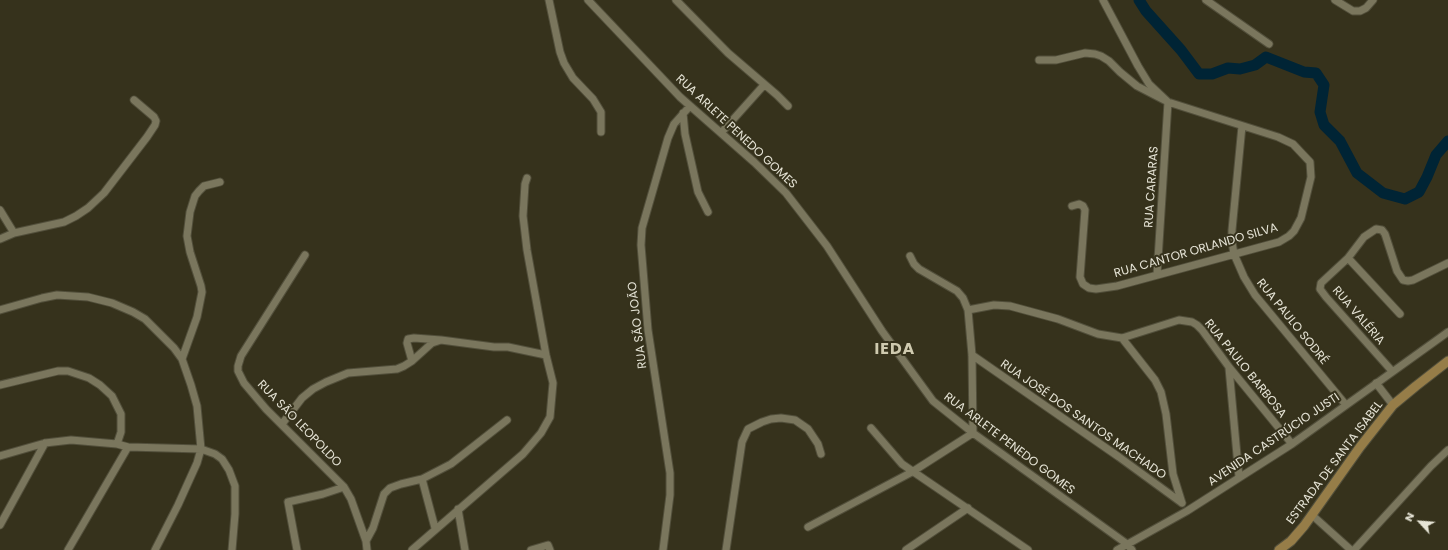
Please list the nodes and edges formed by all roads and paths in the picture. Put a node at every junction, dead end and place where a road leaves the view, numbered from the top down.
1 (549, 0) edge
2 (588, 0) edge
3 (676, 0) edge
4 (1103, 0) edge
5 (1206, 0) edge
6 (1335, 0) edge
7 (1373, 0) edge
8 (1269, 44) dead end
9 (1039, 60) dead end
10 (764, 85) junction
11 (134, 100) dead end
12 (1168, 102) junction
13 (690, 106) junction
14 (788, 106) dead end
15 (682, 113) junction
16 (1242, 126) junction
17 (601, 132) dead end
18 (721, 133) junction
19 (527, 178) dead end
20 (220, 182) dead end
21 (1072, 206) dead end
22 (0, 210) edge
23 (708, 212) dead end
24 (14, 233) junction
25 (0, 239) edge
26 (1234, 254) junction
27 (305, 255) dead end
28 (910, 256) dead end
29 (1348, 258) junction
30 (1448, 263) edge
31 (1157, 275) junction
32 (0, 310) edge
33 (968, 310) junction
34 (1400, 314) dead end
35 (1448, 332) edge
36 (1122, 338) junction
37 (441, 340) junction
38 (546, 355) junction
39 (972, 355) junction
40 (182, 360) junction
41 (412, 361) junction
42 (1448, 361) edge
43 (1229, 367) junction
44 (1392, 371) junction
45 (1376, 383) junction
46 (0, 386) edge
47 (1346, 405) junction
48 (1392, 405) junction
49 (507, 420) dead end
50 (282, 424) junction
51 (870, 428) dead end
52 (974, 433) junction
53 (45, 443) junction
54 (117, 444) junction
55 (1292, 444) junction
56 (128, 447) junction
57 (201, 449) junction
58 (1448, 450) edge
59 (821, 454) dead end
60 (0, 456) edge
61 (912, 472) junction
62 (1239, 477) junction
63 (422, 480) junction
64 (344, 487) junction
65 (1182, 503) junction
66 (968, 508) junction
67 (458, 509) junction
68 (1187, 511) junction
69 (1312, 515) junction
70 (0, 525) edge
71 (808, 527) dead end
72 (435, 528) junction
73 (366, 541) junction
74 (1129, 547) edge
75 (549, 548) edge
76 (156, 549) edge
77 (68, 550) edge
78 (232, 550) edge
79 (297, 550) edge
80 (366, 550) edge
81 (412, 550) edge
82 (465, 550) edge
83 (531, 550) edge
84 (663, 550) edge
85 (726, 550) edge
86 (906, 550) edge
87 (1028, 550) edge
88 (1117, 550) edge
89 (1280, 550) edge
90 (1352, 550) edge

1 - 17 street
2 - 13 street, RUA ARLETE PENEDO GOMES
3 - 10 street
4 - 12 street, RUA CANTOR ORLANDO SILVA
5 - 8 street
6 - 7 street
9 - 12 street
10 - 14 street
10 - 18 street
11 - 24 street
12 - 16 street, RUA CANTOR ORLANDO SILVA
12 - 31 street, RUA CARARAS
13 - 15 street, RUA SÃO JOÃO
13 - 18 street, RUA ARLETE PENEDO GOMES
15 - 23 street
15 - 84 street, RUA SÃO JOÃO
16 - 26 street, RUA PAULO SODRÉ
16 - 26 street, RUA CANTOR ORLANDO SILVA
18 - 52 street, RUA ARLETE PENEDO GOMES
19 - 38 street
20 - 40 street
21 - 31 street, RUA CANTOR ORLANDO SILVA
22 - 24 street
24 - 25 street
26 - 31 street, RUA CANTOR ORLANDO SILVA
26 - 47 street, RUA PAULO SODRÉ
27 - 50 street, RUA SÃO LEOPOLDO
28 - 33 street
29 - 30 street, RUA VALÉRIA
29 - 34 street
29 - 44 street, RUA VALÉRIA
32 - 40 street
33 - 36 street, RUA PAULO BARBOSA
33 - 39 street
35 - 44 street, AVENIDA CASTRÚCIO JUSTI
36 - 43 street, RUA PAULO BARBOSA
36 - 65 street
37 - 38 street
37 - 41 street
37 - 41 street
38 - 67 street
39 - 52 street
39 - 65 street, RUA JOSÉ DOS SANTOS MACHADO
40 - 57 street
41 - 50 street
42 - 48 main road, ESTRADA DE SANTA ISABEL
43 - 55 street, RUA PAULO BARBOSA
43 - 62 street
44 - 45 street, AVENIDA CASTRÚCIO JUSTI
45 - 47 street, AVENIDA CASTRÚCIO JUSTI
45 - 48 street
46 - 54 street
47 - 55 street, AVENIDA CASTRÚCIO JUSTI
48 - 69 main road, ESTRADA DE SANTA ISABEL
49 - 63 street
50 - 64 street, RUA SÃO LEOPOLDO
51 - 61 street
52 - 61 street
52 - 74 street, RUA ARLETE PENEDO GOMES
53 - 54 street
53 - 60 street
53 - 70 street
54 - 56 street
55 - 62 street, AVENIDA CASTRÚCIO JUSTI
56 - 57 street
56 - 77 street
57 - 76 street
57 - 78 street
58 - 90 street
59 - 85 street
61 - 66 street
61 - 71 street
62 - 68 street, AVENIDA CASTRÚCIO JUSTI
63 - 72 street
63 - 73 street
64 - 73 street, RUA SÃO LEOPOLDO
64 - 79 street
65 - 68 street
66 - 86 street
66 - 87 street
67 - 72 street
67 - 82 street
68 - 74 street, AVENIDA CASTRÚCIO JUSTI
69 - 89 main road, ESTRADA DE SANTA ISABEL
69 - 90 street
72 - 81 street
73 - 80 street, RUA SÃO LEOPOLDO
74 - 88 street, AVENIDA CASTRÚCIO JUSTI
75 - 83 street

